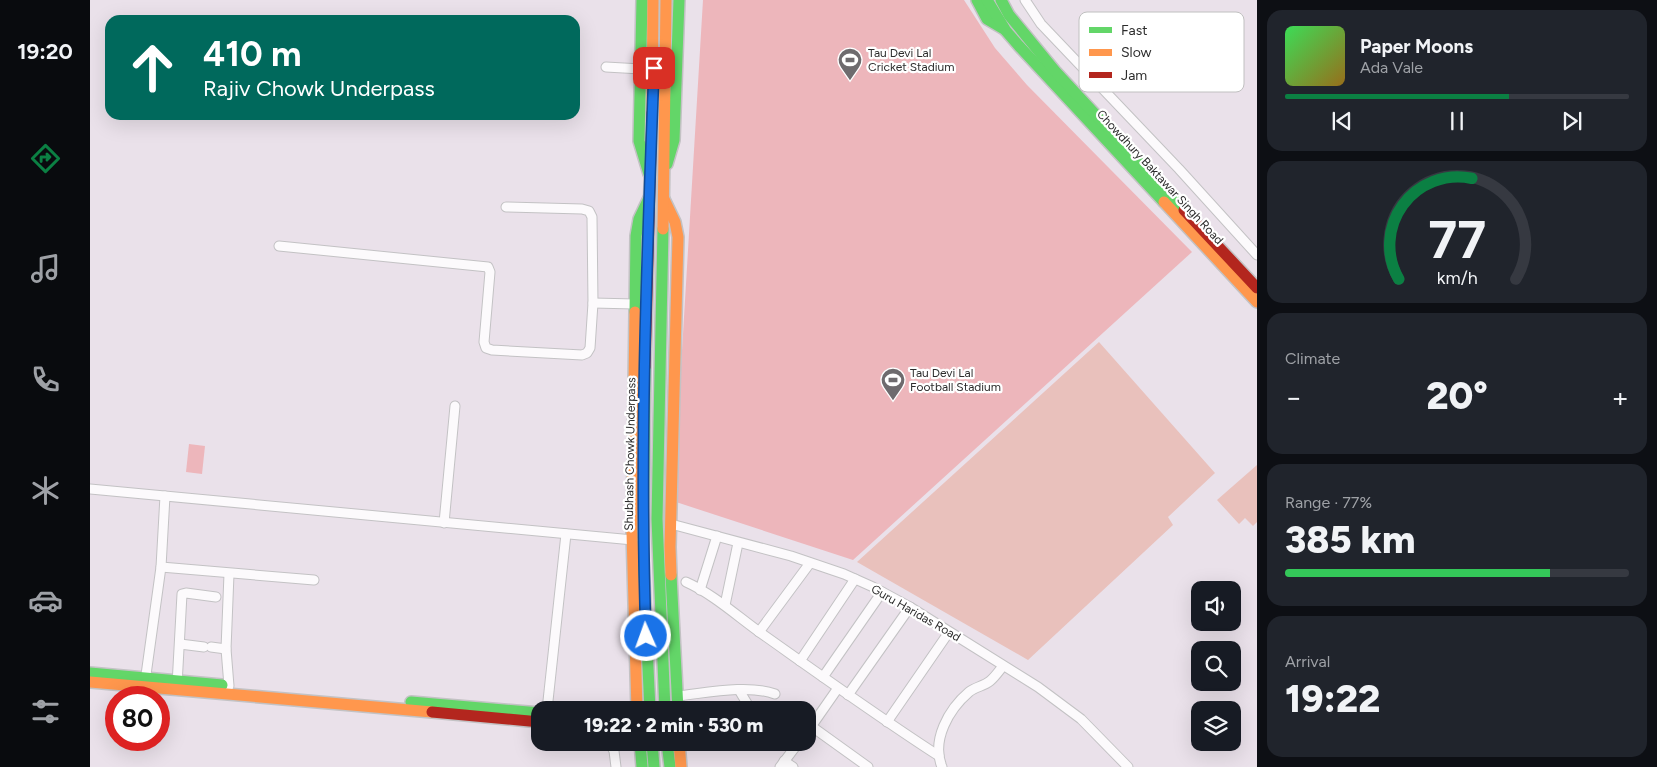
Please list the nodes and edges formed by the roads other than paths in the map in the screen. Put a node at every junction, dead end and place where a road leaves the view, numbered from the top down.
1 (642, 0) edge
2 (653, 0) edge
3 (666, 0) edge
4 (679, 0) edge
5 (977, 0) edge
6 (987, 0) edge
7 (1001, 0) edge
8 (1025, 0) edge
9 (1006, 31) junction
10 (1079, 64) edge
11 (606, 67) dead end
12 (642, 69) junction
13 (1106, 92) edge
14 (663, 178) junction
15 (650, 179) junction
16 (662, 197) junction
17 (649, 198) junction
18 (506, 208) dead end
19 (279, 246) dead end
20 (1257, 255) edge
21 (1257, 288) edge
22 (1257, 302) edge
23 (593, 303) junction
24 (635, 304) junction
25 (455, 406) dead end
26 (90, 489) edge
27 (165, 496) junction
28 (444, 523) junction
29 (671, 524) junction
30 (566, 534) junction
31 (717, 536) junction
32 (633, 540) junction
33 (738, 544) junction
34 (810, 562) junction
35 (161, 567) junction
36 (229, 574) junction
37 (855, 579) junction
38 (314, 580) dead end
39 (686, 582) dead end
40 (700, 590) junction
41 (882, 592) junction
42 (216, 597) dead end
43 (725, 605) junction
44 (910, 607) junction
45 (759, 632) junction
46 (949, 632) junction
47 (180, 644) junction
48 (226, 650) junction
49 (800, 661) junction
50 (1003, 666) junction
51 (90, 673) edge
52 (822, 677) junction
53 (90, 682) edge
54 (145, 682) junction
55 (177, 686) junction
56 (230, 686) junction
57 (838, 688) junction
58 (739, 690) junction
59 (776, 694) dead end
60 (848, 695) junction
61 (677, 696) junction
62 (548, 701) edge
63 (637, 701) edge
64 (650, 701) edge
65 (665, 701) edge
66 (677, 701) edge
67 (746, 701) edge
68 (531, 712) edge
69 (816, 719) edge
70 (531, 721) edge
71 (887, 722) junction
72 (816, 734) edge
73 (614, 751) edge
74 (641, 751) edge
75 (653, 751) edge
76 (668, 751) edge
77 (680, 751) edge
78 (792, 751) edge
79 (939, 763) edge
80 (782, 764) edge
81 (616, 767) edge
82 (642, 767) edge
83 (654, 767) edge
84 (670, 767) edge
85 (681, 767) edge
86 (793, 767) edge
87 (868, 767) edge
88 (1128, 767) edge

1 - 12 main road
2 - 15 main road, Shubhash Chowk Underpass
3 - 14 main road
4 - 14 main road
5 - 9 main road
6 - 9 main road, Chowdhury Baktawar Singh Road
7 - 21 main road, Chowdhury Baktawar Singh Road
8 - 10 street
9 - 22 main road, Chowdhury Baktawar Singh Road
11 - 12 street
12 - 15 main road
13 - 20 street
14 - 16 main road
15 - 17 main road, Shubhash Chowk Underpass
16 - 29 main road
16 - 65 main road
17 - 24 main road
17 - 64 main road, Shubhash Chowk Underpass
18 - 23 street
19 - 23 street
23 - 24 street
24 - 32 main road
25 - 28 street
26 - 27 street
27 - 28 street
27 - 35 street
28 - 30 street
29 - 31 street, Guru Haridas Road
29 - 61 main road
30 - 32 street
30 - 62 street
31 - 33 street, Guru Haridas Road
31 - 40 street
32 - 63 main road
33 - 34 street, Guru Haridas Road
33 - 43 street
34 - 37 street, Guru Haridas Road
34 - 45 street
35 - 36 street
35 - 54 street
36 - 38 street
36 - 48 street
37 - 41 street, Guru Haridas Road
37 - 49 street
39 - 40 street
40 - 43 street
41 - 44 street, Guru Haridas Road
41 - 52 street
42 - 47 street
43 - 45 street
44 - 46 street, Guru Haridas Road
44 - 60 street
45 - 49 street
46 - 50 street, Guru Haridas Road
46 - 71 street
47 - 48 street
47 - 55 street
48 - 56 street
49 - 52 street
50 - 79 street
50 - 88 street, Guru Haridas Road
51 - 54 main road
52 - 57 street
53 - 54 main road
54 - 55 main road
55 - 56 main road
55 - 70 main road
56 - 68 main road
57 - 60 street
57 - 69 street
58 - 59 street
58 - 61 street
58 - 67 street
60 - 71 street
61 - 66 main road
71 - 79 street
72 - 87 street
73 - 81 street
74 - 82 main road
75 - 83 main road
76 - 84 main road
77 - 85 main road
78 - 80 street
80 - 86 street

